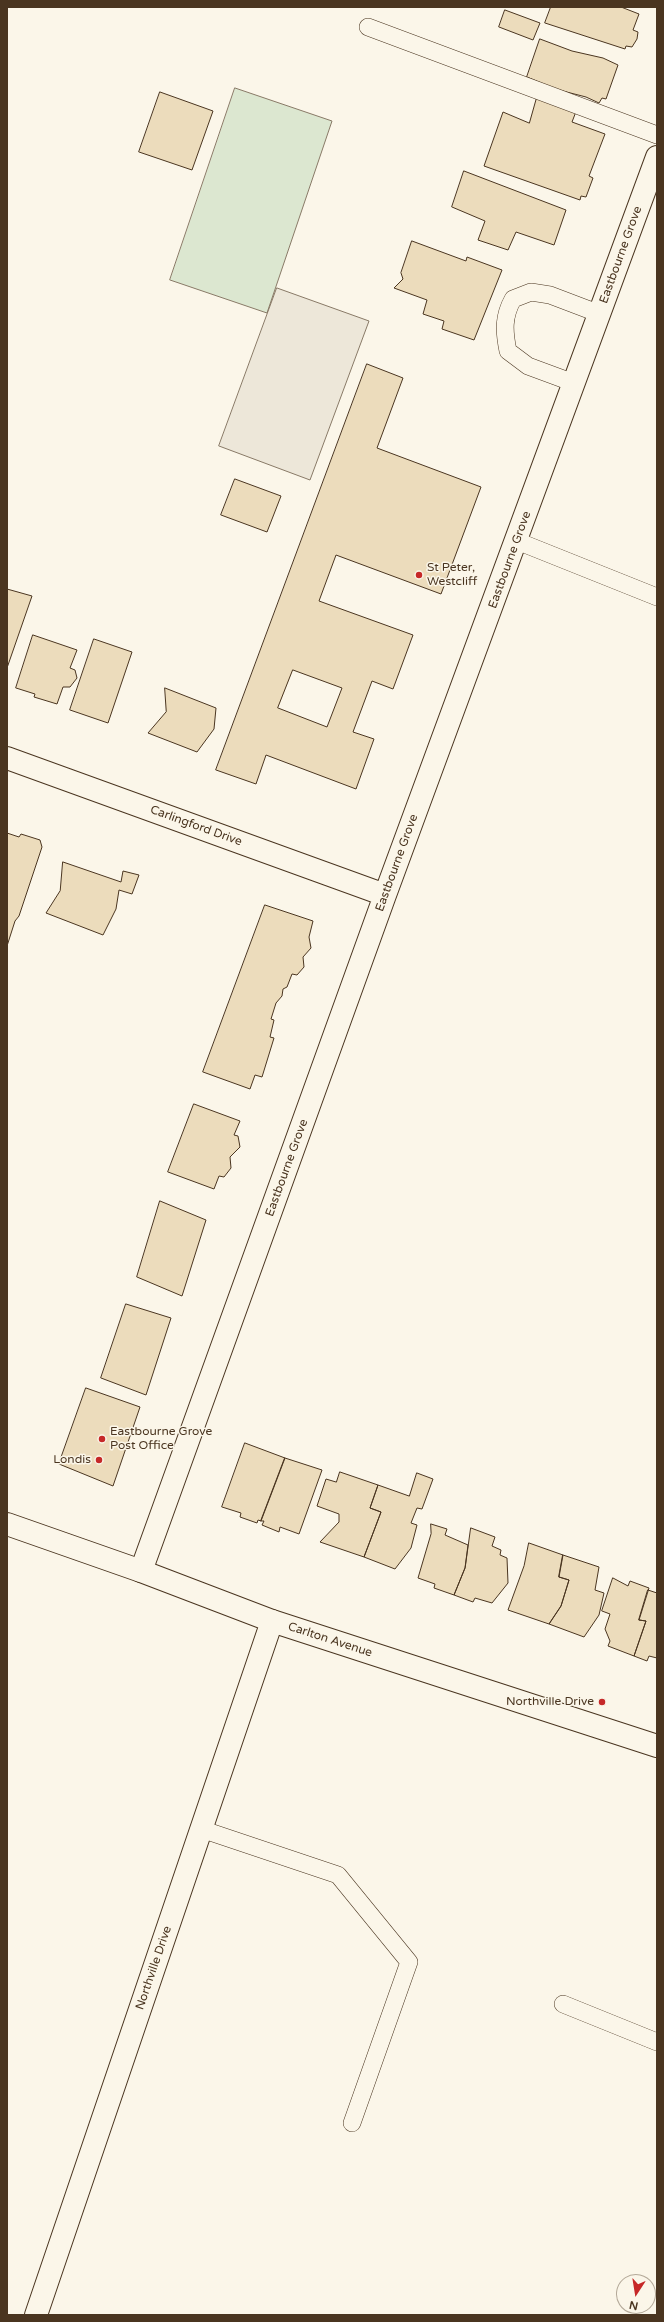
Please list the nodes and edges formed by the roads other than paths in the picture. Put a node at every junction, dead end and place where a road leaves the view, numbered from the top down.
1 (368, 27) dead end
2 (657, 135) edge
3 (657, 157) edge
4 (600, 314) junction
5 (574, 383) junction
6 (517, 541) junction
7 (657, 597) edge
8 (7, 758) edge
9 (385, 895) junction
10 (7, 1524) edge
11 (141, 1571) junction
12 (272, 1621) junction
13 (657, 1746) edge
14 (201, 1829) junction
15 (563, 2004) dead end
16 (657, 2042) edge
17 (352, 2123) dead end
18 (36, 2315) edge

1 - 2 lane
3 - 4 street, Eastbourne Grove
4 - 5 street, Eastbourne Grove
4 - 5 lane
5 - 6 street, Eastbourne Grove
6 - 7 lane
6 - 9 street, Eastbourne Grove
8 - 9 street, Carlingford Drive
9 - 11 street, Eastbourne Grove
10 - 11 street, Carlton Avenue
11 - 12 street, Carlton Avenue
12 - 13 street, Carlton Avenue
12 - 14 street, Northville Drive
14 - 17 lane
14 - 18 street, Northville Drive
15 - 16 lane

